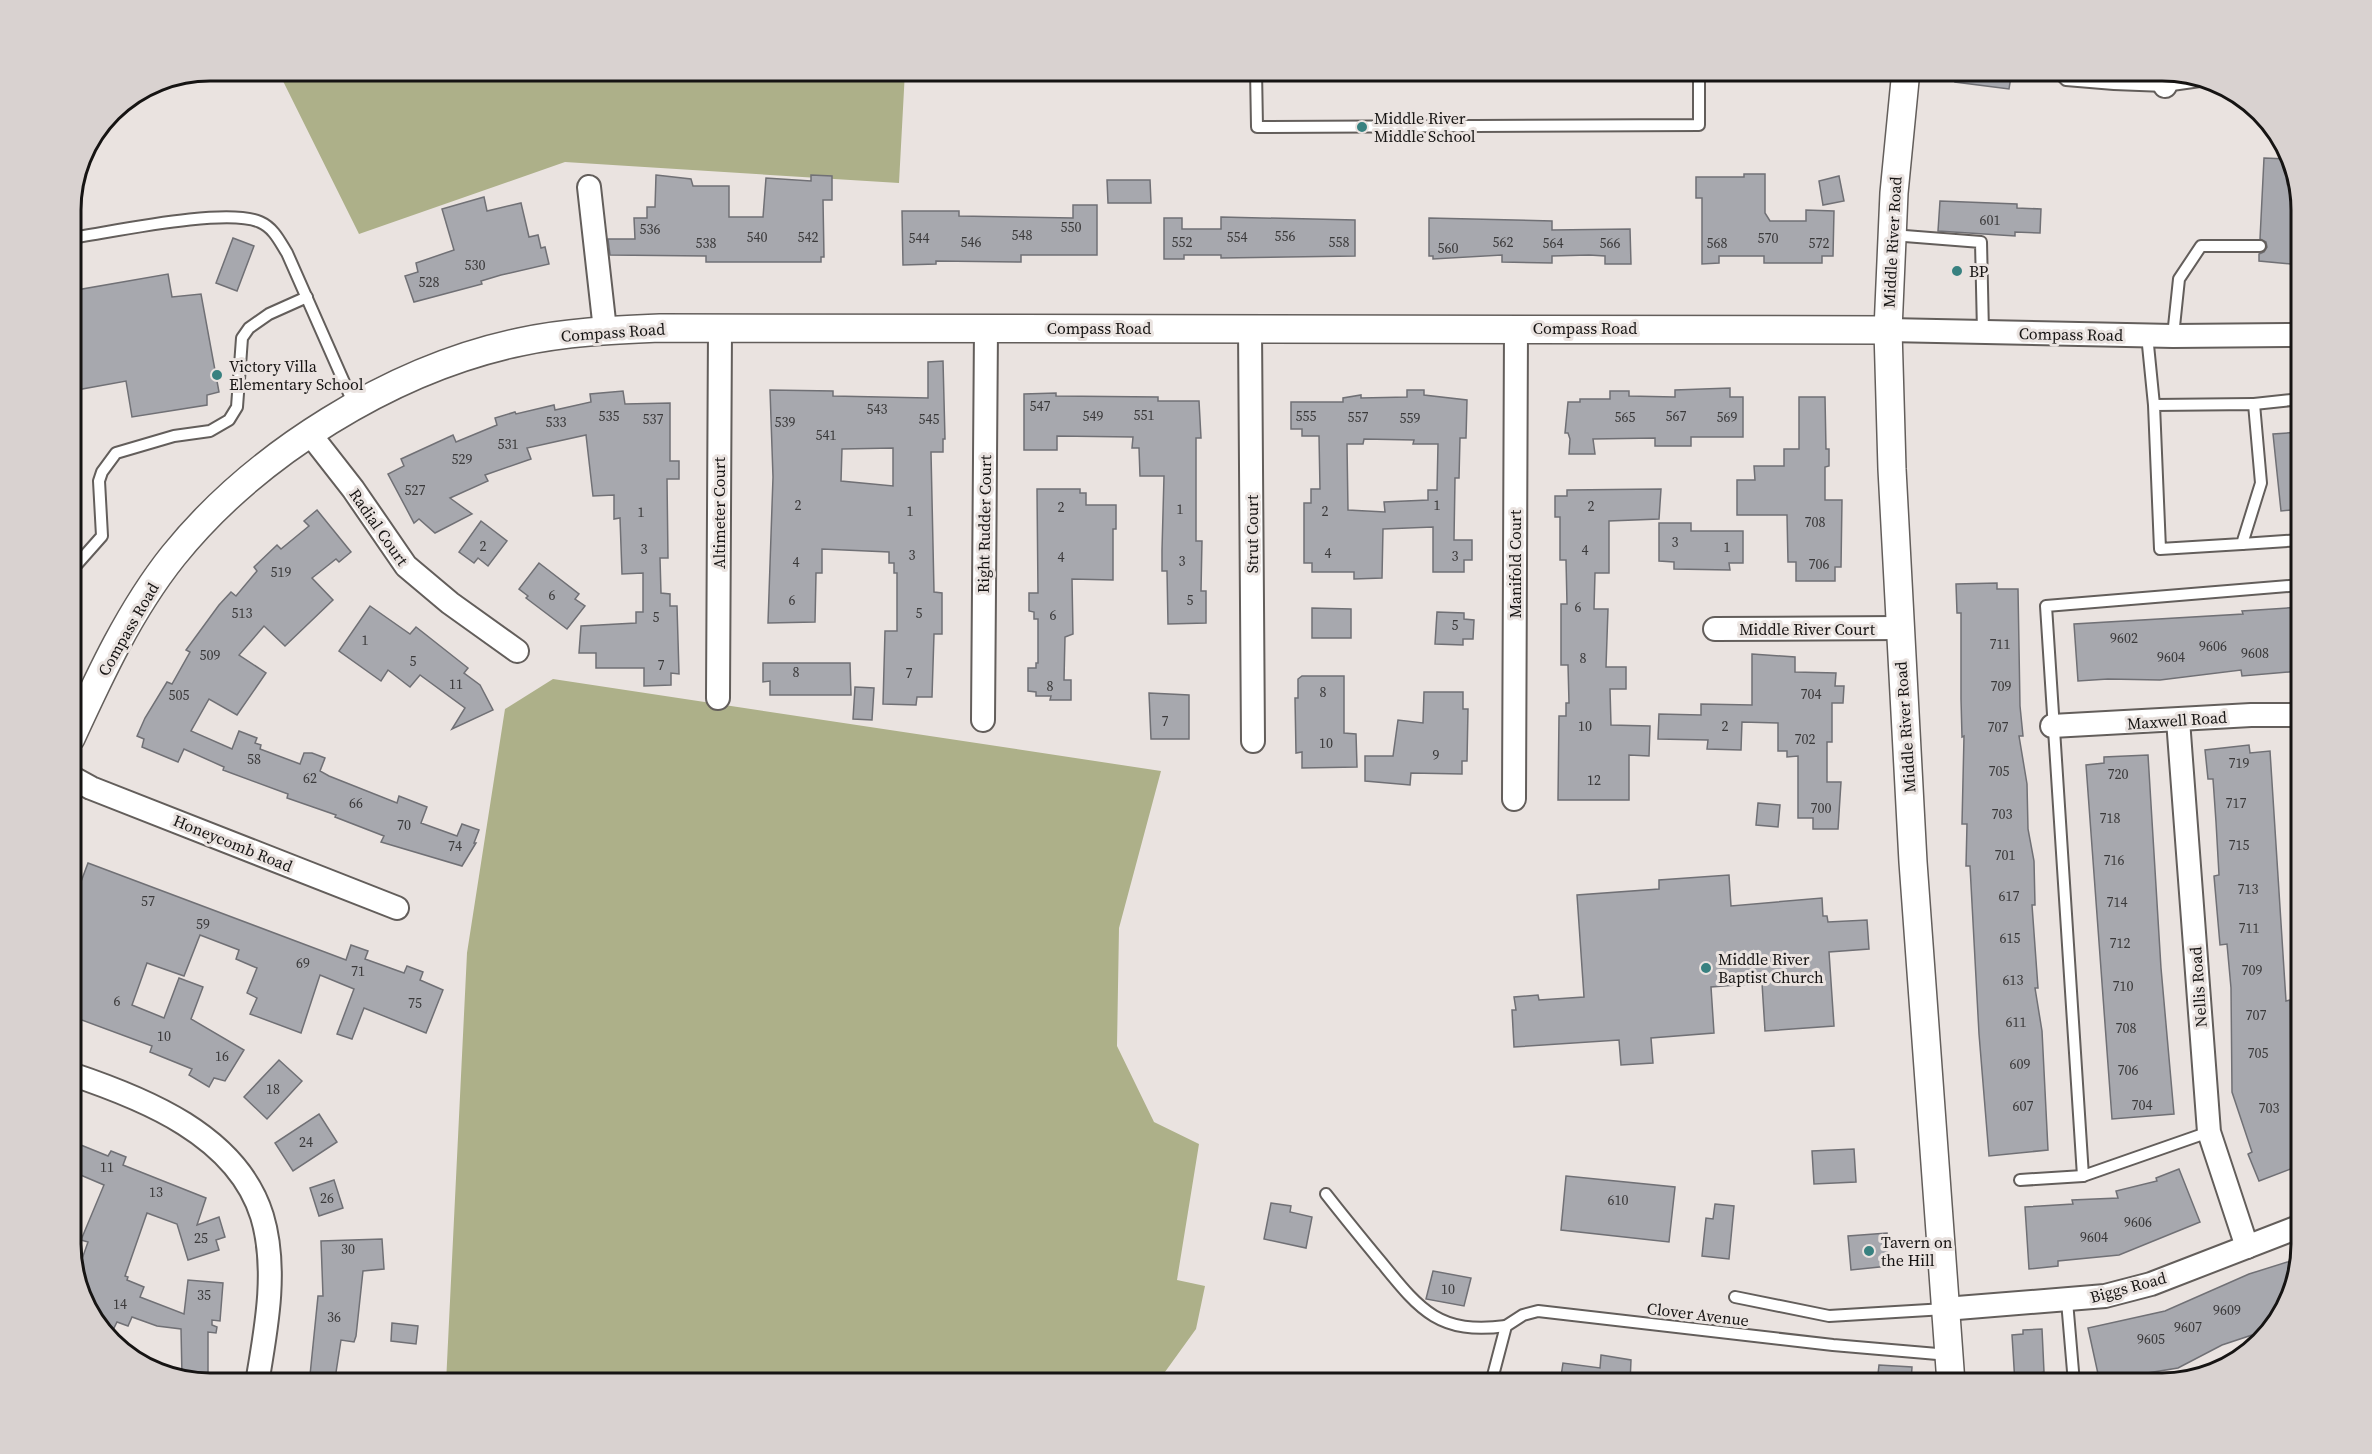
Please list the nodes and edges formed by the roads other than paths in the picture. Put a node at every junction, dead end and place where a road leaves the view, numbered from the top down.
1 (1256, 81) edge
2 (1699, 81) edge
3 (1905, 81) edge
4 (589, 187) dead end
5 (1892, 235) junction
6 (81, 236) edge
7 (2260, 246) dead end
8 (306, 297) junction
9 (720, 328) junction
10 (986, 328) junction
11 (1250, 328) junction
12 (1516, 328) junction
13 (605, 330) junction
14 (1888, 330) junction
15 (1983, 332) junction
16 (2147, 335) junction
17 (2291, 335) edge
18 (2173, 336) junction
19 (2291, 400) edge
20 (2254, 404) junction
21 (2154, 405) junction
22 (356, 407) junction
23 (310, 434) junction
24 (2291, 541) edge
25 (2242, 544) junction
26 (81, 560) edge
27 (2291, 586) edge
28 (1899, 628) junction
29 (1715, 629) dead end
30 (517, 651) dead end
31 (718, 698) dead end
32 (2291, 715) edge
33 (81, 718) edge
34 (983, 720) dead end
35 (2178, 720) junction
36 (2052, 726) junction
37 (1253, 741) dead end
38 (81, 782) edge
39 (1514, 799) dead end
40 (397, 909) dead end
41 (81, 1078) edge
42 (2209, 1132) junction
43 (2083, 1176) junction
44 (2020, 1180) dead end
45 (1326, 1194) dead end
46 (2291, 1230) edge
47 (2247, 1247) junction
48 (1735, 1298) dead end
49 (2067, 1301) junction
50 (1945, 1309) junction
51 (1506, 1326) junction
52 (1949, 1355) junction
53 (258, 1373) edge
54 (1494, 1373) edge
55 (1950, 1373) edge
56 (2073, 1373) edge

1 - 2 lane
3 - 5 street, Middle River Road
4 - 13 street
5 - 14 street, Middle River Road
5 - 15 lane
6 - 8 lane
7 - 18 lane
8 - 22 lane
8 - 26 lane
9 - 10 street, Compass Road
9 - 13 street, Compass Road
9 - 31 street, Altimeter Court
10 - 11 street, Compass Road
10 - 34 street, Right Rudder Court
11 - 12 street, Compass Road
11 - 37 street, Strut Court
12 - 14 street, Compass Road
12 - 39 street, Manifold Court
13 - 22 street, Compass Road
14 - 15 street, Compass Road
14 - 28 street, Middle River Road
15 - 16 street, Compass Road
16 - 18 street, Compass Road
16 - 21 lane
17 - 18 street, Compass Road
19 - 20 lane
20 - 21 lane
20 - 25 lane
21 - 25 lane
22 - 23 street, Compass Road
23 - 30 street, Radial Court
23 - 33 street, Compass Road
24 - 25 lane
27 - 36 lane
28 - 29 street, Middle River Court
28 - 50 street, Middle River Road
32 - 35 street, Maxwell Road
35 - 36 street, Maxwell Road
35 - 42 street, Nellis Road
36 - 43 lane
38 - 40 street, Honeycomb Road
41 - 53 street
42 - 43 lane
42 - 47 street, Nellis Road
43 - 44 lane
45 - 51 lane
46 - 47 street, Biggs Road
47 - 49 street, Biggs Road
48 - 50 lane
49 - 50 street, Biggs Road
49 - 56 lane
50 - 52 street, Middle River Road
51 - 52 lane, Clover Avenue
51 - 54 lane
52 - 55 street, Middle River Road

